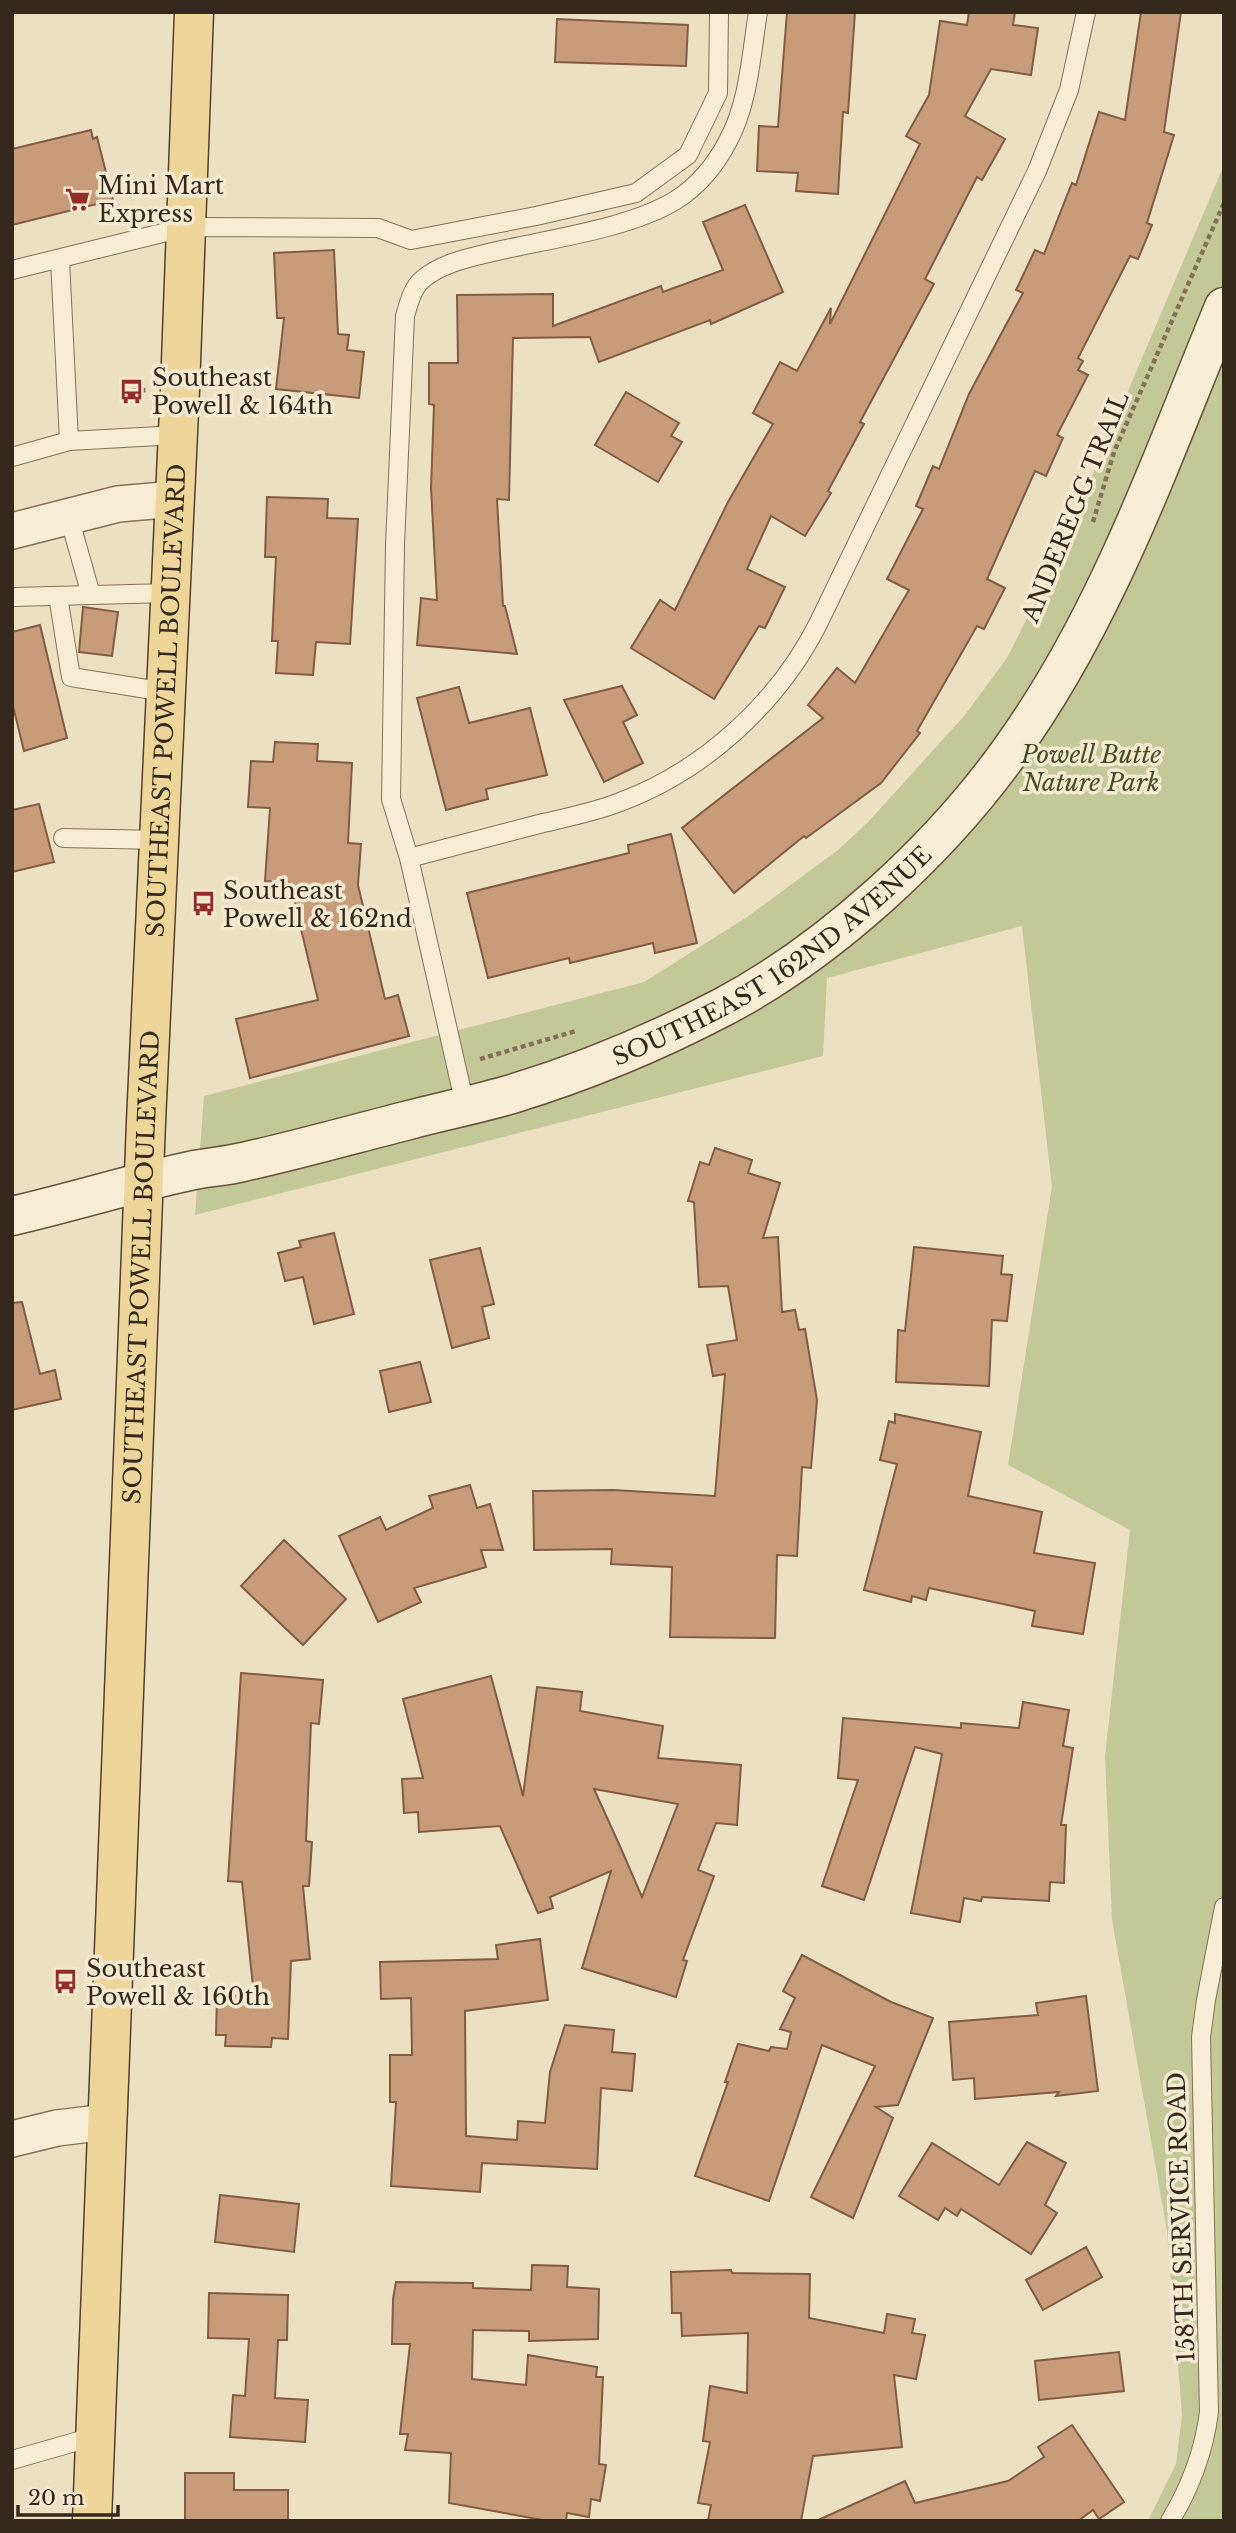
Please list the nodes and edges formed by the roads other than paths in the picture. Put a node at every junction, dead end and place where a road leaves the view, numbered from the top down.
1 (194, 12) edge
2 (719, 12) edge
3 (758, 12) edge
4 (1086, 12) edge
5 (187, 227) junction
6 (60, 260) junction
7 (12, 270) edge
8 (1224, 307) edge
9 (177, 435) junction
10 (69, 441) junction
11 (12, 457) edge
12 (175, 499) junction
13 (69, 517) junction
14 (12, 531) edge
15 (171, 593) junction
16 (91, 595) junction
17 (58, 596) junction
18 (12, 597) edge
19 (166, 692) junction
20 (63, 838) dead end
21 (159, 841) junction
22 (409, 858) junction
23 (465, 1105) junction
24 (144, 1183) junction
25 (12, 1216) edge
26 (1224, 1907) edge
27 (107, 2122) junction
28 (12, 2139) edge
29 (96, 2436) junction
30 (12, 2460) edge
31 (92, 2521) edge
32 (1170, 2521) edge

1 - 5 main road, SOUTHEAST POWELL BOULEVARD
2 - 5 lane
3 - 22 lane
4 - 22 lane
5 - 6 lane
5 - 9 main road, SOUTHEAST POWELL BOULEVARD
6 - 7 lane
6 - 10 lane
8 - 23 street, SOUTHEAST 162ND AVENUE
9 - 10 lane
9 - 12 main road, SOUTHEAST POWELL BOULEVARD
10 - 11 lane
12 - 13 street
12 - 15 main road, SOUTHEAST POWELL BOULEVARD
13 - 14 street
13 - 16 lane
15 - 16 lane
15 - 19 main road, SOUTHEAST POWELL BOULEVARD
16 - 17 lane
17 - 18 lane
17 - 19 lane
19 - 21 main road, SOUTHEAST POWELL BOULEVARD
20 - 21 lane
21 - 24 main road, SOUTHEAST POWELL BOULEVARD
22 - 23 lane
23 - 24 street, SOUTHEAST 162ND AVENUE
24 - 25 street, SOUTHEAST 162ND AVENUE
24 - 27 main road, SOUTHEAST POWELL BOULEVARD
26 - 32 lane, 158TH SERVICE ROAD
27 - 28 street
27 - 29 main road, SOUTHEAST POWELL BOULEVARD
29 - 30 lane
29 - 31 main road, SOUTHEAST POWELL BOULEVARD

